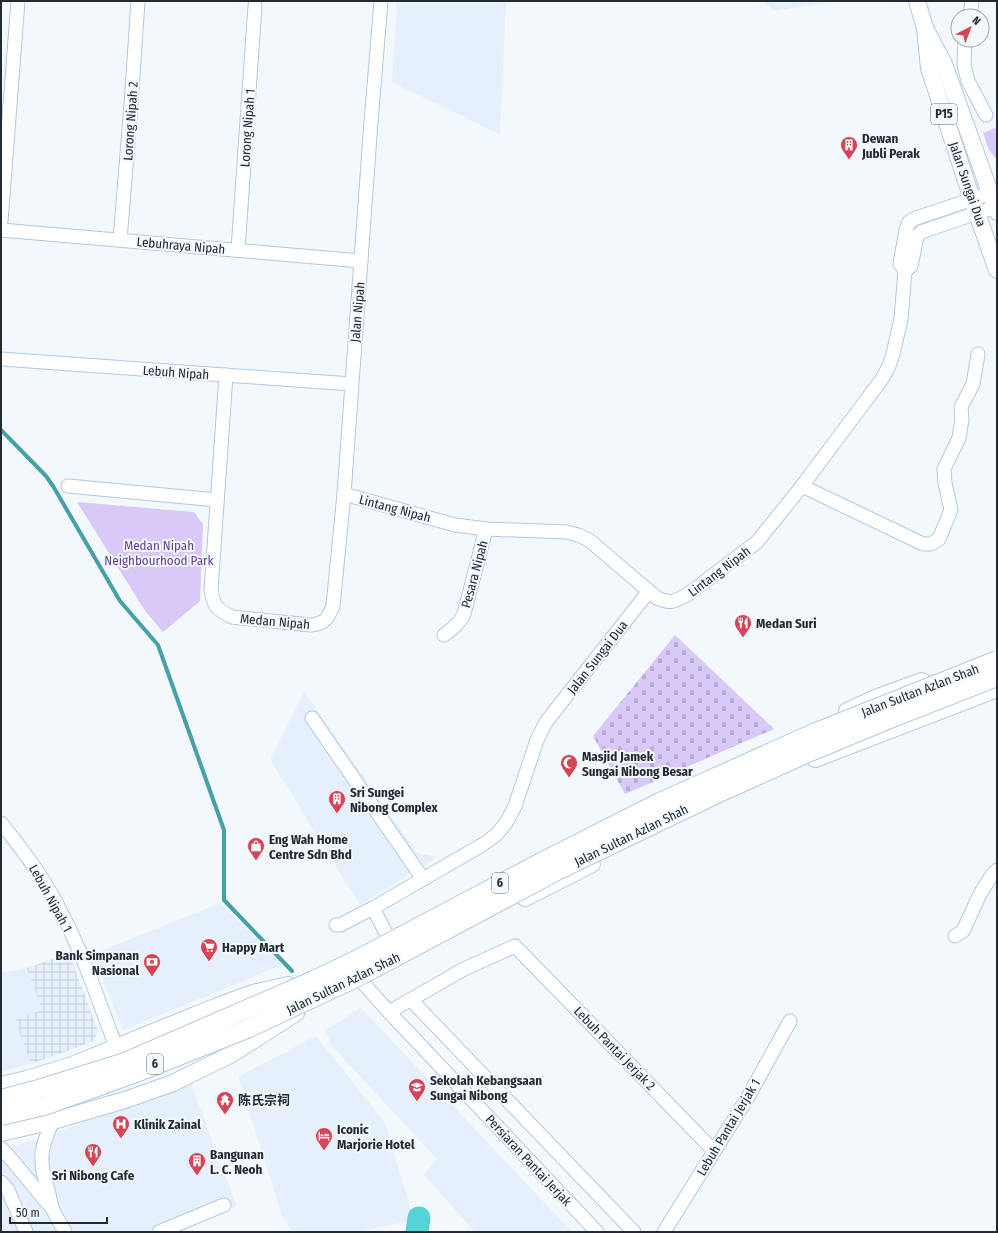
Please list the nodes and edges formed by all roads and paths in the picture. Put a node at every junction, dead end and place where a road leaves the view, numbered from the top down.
1 (18, 1) edge
2 (138, 1) edge
3 (381, 1) edge
4 (917, 1) edge
5 (255, 6) dead end
6 (925, 28) junction
7 (965, 48) edge
8 (986, 115) dead end
9 (994, 204) edge
10 (975, 206) junction
11 (1, 221) edge
12 (1, 230) edge
13 (120, 240) junction
14 (238, 250) junction
15 (361, 261) junction
16 (997, 270) edge
17 (978, 354) dead end
18 (1, 359) edge
19 (226, 375) junction
20 (351, 384) junction
21 (68, 486) dead end
22 (802, 486) junction
23 (344, 494) junction
24 (217, 500) junction
25 (486, 529) junction
26 (648, 591) junction
27 (325, 620) joint
28 (444, 635) dead end
29 (997, 652) edge
30 (997, 660) edge
31 (997, 678) edge
32 (997, 689) edge
33 (312, 718) dead end
34 (1, 823) edge
35 (997, 870) edge
36 (423, 879) junction
37 (374, 908) junction
38 (336, 925) dead end
39 (955, 936) dead end
40 (388, 937) junction
41 (362, 982) junction
42 (296, 983) junction
43 (411, 1000) junction
44 (305, 1006) junction
45 (389, 1012) junction
46 (790, 1022) dead end
47 (116, 1047) junction
48 (1, 1085) edge
49 (1, 1099) edge
50 (1, 1104) edge
51 (1, 1112) edge
52 (1, 1116) edge
53 (53, 1121) junction
54 (1, 1133) edge
55 (1, 1148) edge
56 (714, 1151) junction
57 (1, 1182) edge
58 (224, 1205) dead end
59 (53, 1208) junction
60 (26, 1232) edge
61 (65, 1232) edge
62 (159, 1232) edge
63 (597, 1232) edge
64 (634, 1232) edge
65 (664, 1232) edge

1 - 11 street
2 - 13 street, Lorong Nipah 2
3 - 15 street, Jalan Nipah
4 - 6 main road, Jalan Sungai Dua / P15
5 - 14 street, Lorong Nipah 1
6 - 9 main road, Jalan Sungai Dua / P15
6 - 10 main road, Jalan Sungai Dua / P15
7 - 8 street
9 - 10 street, Lintang Nipah
10 - 16 main road, Jalan Sungai Dua / P15
10 - 22 street, Lintang Nipah
12 - 13 street, Lebuhraya Nipah
13 - 14 street, Lebuhraya Nipah
14 - 15 street, Lebuhraya Nipah
15 - 20 street, Jalan Nipah
17 - 22 street
18 - 19 street, Lebuh Nipah
19 - 20 street, Lebuh Nipah
19 - 24 street, Medan Nipah
20 - 23 street, Jalan Nipah
21 - 24 street
22 - 26 street, Lintang Nipah
23 - 25 street, Lintang Nipah
23 - 27 street, Jalan Nipah
24 - 27 street, Medan Nipah
25 - 26 street, Lintang Nipah
25 - 28 street, Pesara Nipah
26 - 36 street, Jalan Sungai Dua
29 - 40 main road, Jalan Sultan Azlan Shah / 6
30 - 49 highway, Jalan Sultan Azlan Shah / 6, bridge
31 - 52 highway, Jalan Sultan Azlan Shah / 6, bridge
32 - 41 main road, Jalan Sultan Azlan Shah / 6
33 - 36 street
34 - 47 street, Lebuh Nipah 1
35 - 39 street
36 - 37 street, Jalan Sungai Dua
37 - 38 street, Jalan Sungai Dua
37 - 40 street
40 - 42 main road, Jalan Sultan Azlan Shah / 6
41 - 44 main road, Jalan Sultan Azlan Shah / 6
41 - 45 street, Persiaran Pantai Jerjak
42 - 47 main road, Jalan Sultan Azlan Shah / 6
42 - 50 main road, Jalan Sultan Azlan Shah / 6
43 - 45 street
43 - 56 street, Lebuh Pantai Jerjak 2
43 - 64 street
44 - 51 main road, Jalan Sultan Azlan Shah / 6
44 - 53 main road, Jalan Sultan Azlan Shah / 6
45 - 63 street, Persiaran Pantai Jerjak
46 - 56 street, Lebuh Pantai Jerjak 1
47 - 48 main road, Jalan Sultan Azlan Shah / 6
53 - 54 main road, Jalan Sultan Azlan Shah / 6
53 - 59 street
55 - 59 street
56 - 65 street, Lebuh Pantai Jerjak 1
57 - 60 street
58 - 62 street
59 - 61 street

